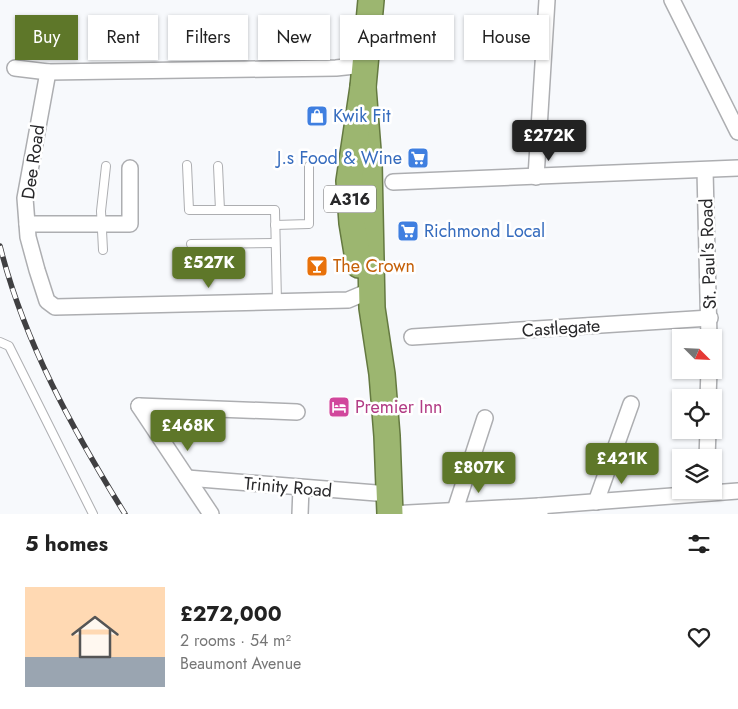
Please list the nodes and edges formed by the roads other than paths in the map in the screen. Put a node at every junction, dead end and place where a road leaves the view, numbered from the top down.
1 (370, 0) edge
2 (547, 0) edge
3 (672, 0) edge
4 (15, 68) dead end
5 (48, 72) junction
6 (364, 76) junction
7 (738, 132) edge
8 (187, 164) dead end
9 (106, 166) dead end
10 (218, 166) dead end
11 (309, 166) dead end
12 (130, 168) dead end
13 (738, 168) edge
14 (705, 170) junction
15 (536, 177) junction
16 (394, 182) dead end
17 (220, 210) junction
18 (27, 224) junction
19 (103, 224) junction
20 (275, 225) junction
21 (275, 243) junction
22 (191, 244) dead end
23 (103, 250) dead end
24 (370, 300) junction
25 (276, 302) junction
26 (710, 318) junction
27 (709, 329) edge
28 (412, 337) dead end
29 (0, 342) edge
30 (630, 404) dead end
31 (297, 412) dead end
32 (485, 418) dead end
33 (187, 478) junction
34 (301, 488) junction
35 (738, 491) edge
36 (722, 492) edge
37 (672, 495) edge
38 (596, 502) junction
39 (390, 507) edge
40 (456, 510) junction
41 (540, 510) edge
42 (93, 514) edge
43 (211, 514) edge
44 (300, 514) edge

1 - 6 highway, A316
2 - 15 street
3 - 7 street
4 - 5 street
5 - 6 street
5 - 18 street, Dee Road
6 - 24 highway, A316
8 - 17 lane
9 - 19 lane
10 - 17 lane
11 - 20 lane
12 - 19 street
13 - 14 street
14 - 15 street
14 - 26 street, St. Paul’s Road
15 - 16 street
17 - 20 lane
18 - 19 street
18 - 25 street, Dee Road
19 - 23 lane
20 - 21 lane
21 - 22 lane
21 - 25 lane
24 - 25 street
24 - 39 highway, A316
26 - 27 street, St. Paul’s Road
26 - 28 street, Castlegate
29 - 42 lane
30 - 38 street
31 - 33 street
32 - 40 street
33 - 34 street, Trinity Road
33 - 43 street
34 - 39 street, Trinity Road
34 - 44 street
35 - 36 street, Trinity Road
37 - 38 street, Trinity Road
38 - 41 street, Trinity Road
39 - 40 street, Trinity Road
40 - 41 street, Trinity Road

